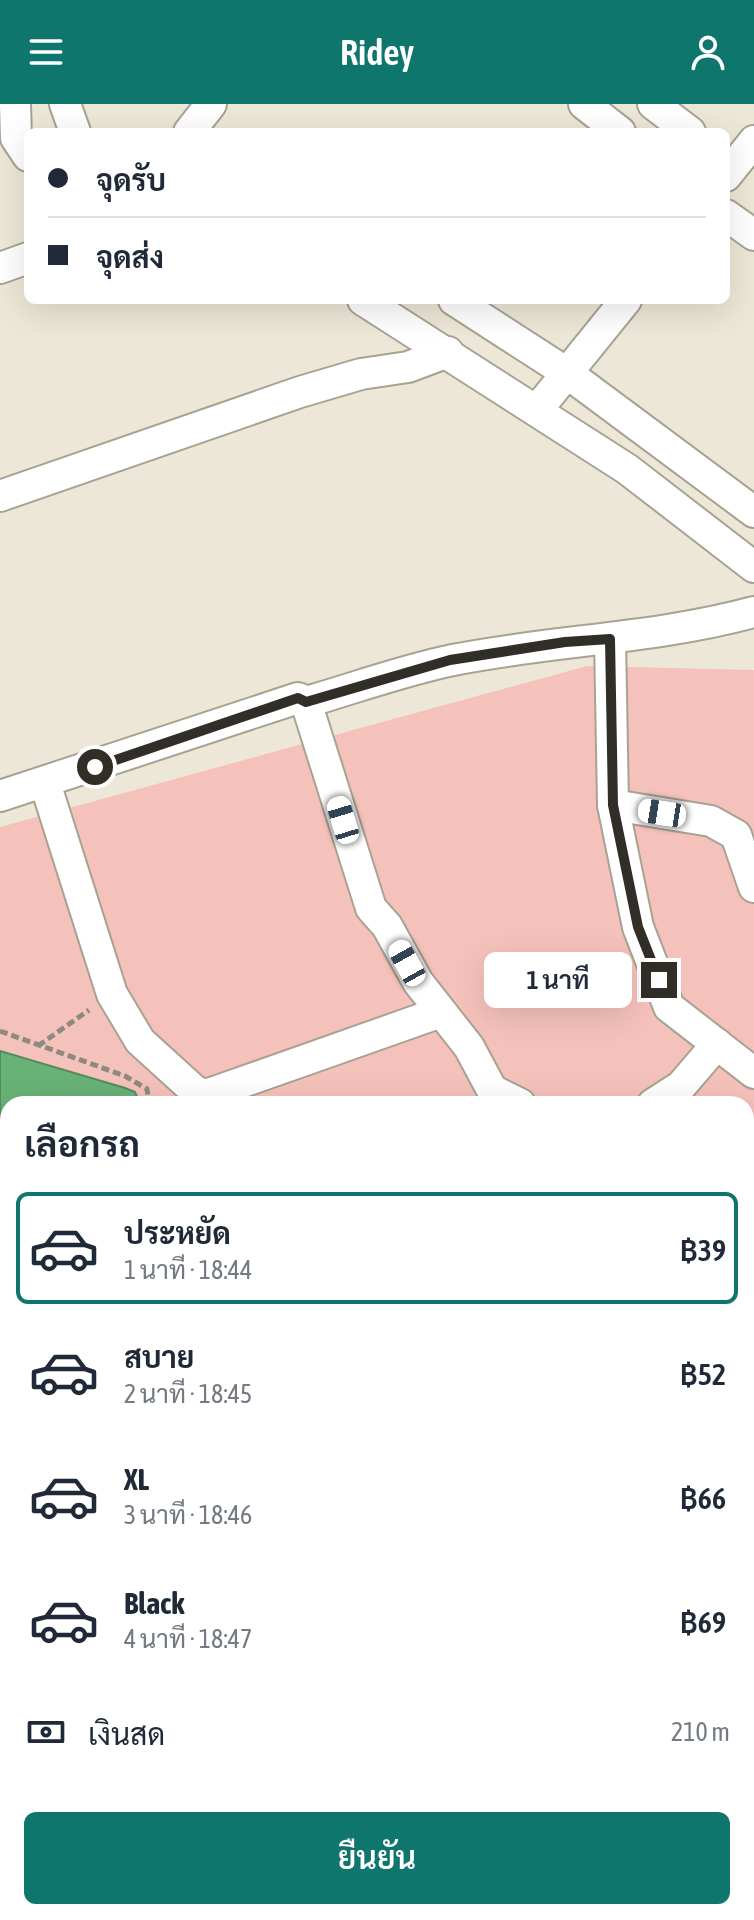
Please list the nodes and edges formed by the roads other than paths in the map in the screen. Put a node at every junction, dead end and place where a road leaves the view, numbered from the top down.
1 (15, 104) edge
2 (65, 104) edge
3 (211, 104) edge
4 (584, 104) edge
5 (653, 104) edge
6 (74, 128) edge
7 (192, 128) edge
8 (615, 128) edge
9 (685, 128) edge
10 (754, 141) edge
11 (24, 150) edge
12 (735, 170) edge
13 (730, 218) edge
14 (754, 235) edge
15 (24, 259) edge
16 (0, 268) edge
17 (370, 304) edge
18 (460, 304) edge
19 (623, 304) edge
20 (448, 352) junction
21 (567, 373) junction
22 (537, 410) junction
23 (0, 496) edge
24 (754, 512) edge
25 (754, 567) edge
26 (754, 612) edge
27 (610, 639) junction
28 (306, 702) junction
29 (45, 783) junction
30 (0, 796) edge
31 (613, 805) junction
32 (754, 887) edge
33 (441, 1012) junction
34 (717, 1044) junction
35 (754, 1073) edge
36 (504, 1096) edge
37 (665, 1096) edge

1 - 11 street
2 - 6 street
3 - 7 street
4 - 8 street
5 - 9 street
10 - 12 street
13 - 14 street
15 - 16 street
17 - 20 street
18 - 21 street
19 - 21 street
20 - 22 street
20 - 23 street
21 - 22 street
21 - 24 street
22 - 25 street
26 - 27 street
27 - 28 street
27 - 31 street
28 - 29 street
28 - 33 street
29 - 30 street
29 - 33 street
31 - 32 street
31 - 34 street
33 - 36 street
34 - 35 street
34 - 37 street

